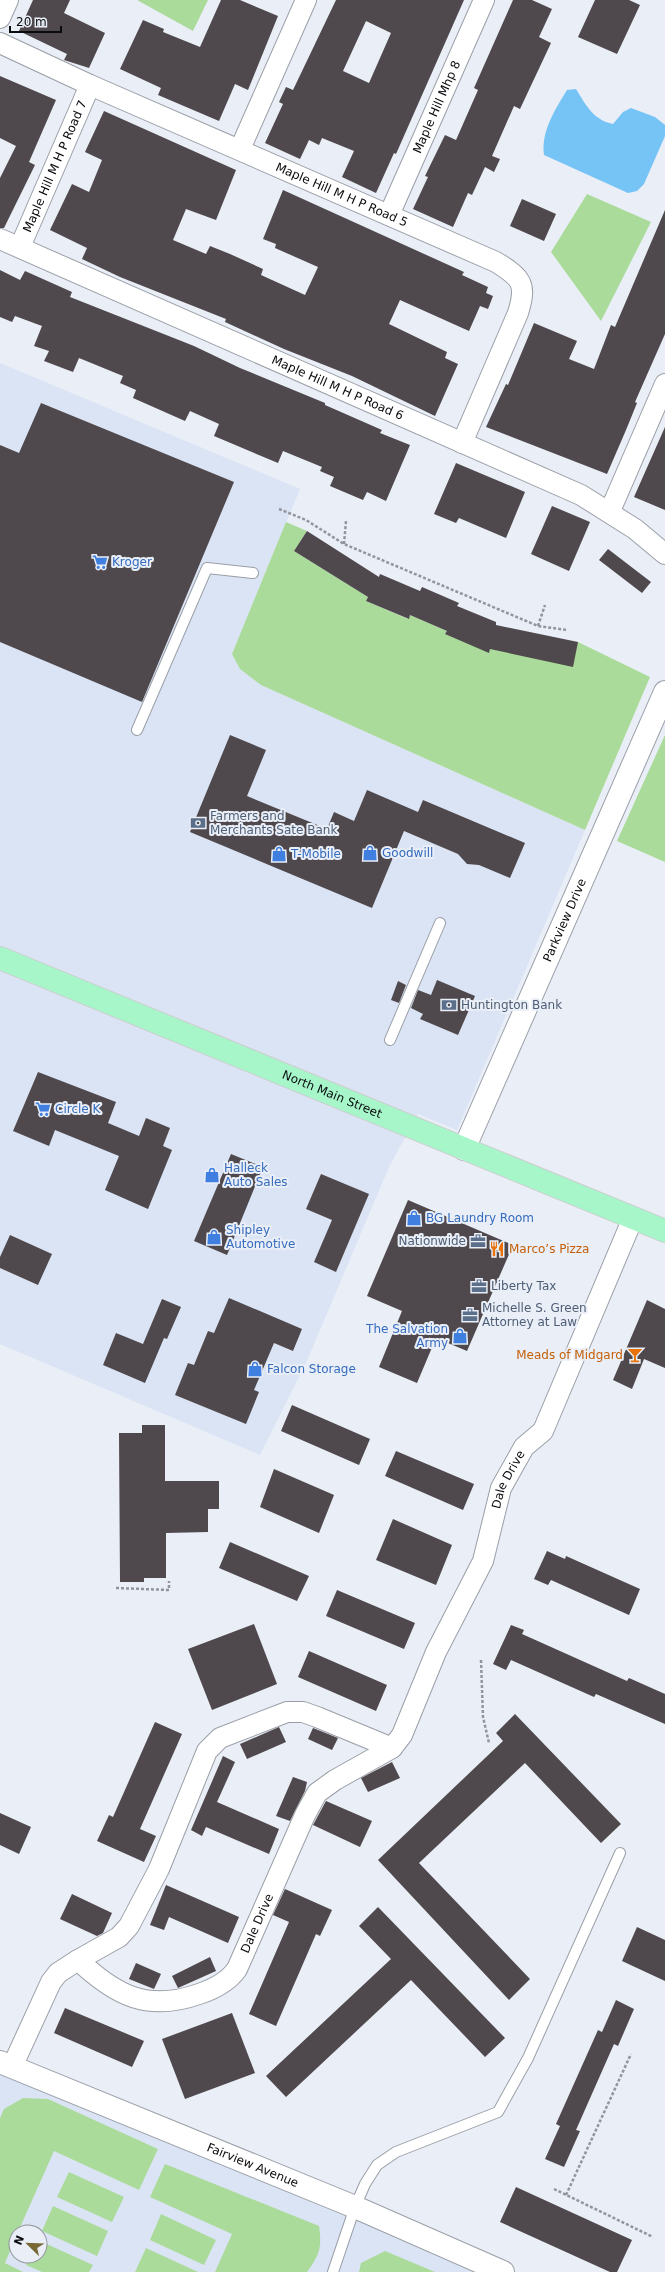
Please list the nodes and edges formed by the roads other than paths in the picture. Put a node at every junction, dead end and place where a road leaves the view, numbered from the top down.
1 (8, 0) edge
2 (306, 0) edge
3 (484, 0) edge
4 (0, 18) edge
5 (0, 43) edge
6 (90, 85) junction
7 (240, 149) junction
8 (389, 215) junction
9 (0, 239) edge
10 (20, 247) junction
11 (665, 384) edge
12 (462, 442) junction
13 (610, 511) junction
14 (665, 554) edge
15 (253, 573) dead end
16 (665, 692) edge
17 (137, 730) dead end
18 (440, 923) dead end
19 (0, 958) edge
20 (390, 1040) dead end
21 (464, 1149) junction
22 (633, 1218) junction
23 (665, 1231) edge
24 (392, 1748) junction
25 (620, 1853) dead end
26 (78, 1960) junction
27 (6, 2065) edge
28 (354, 2207) junction
29 (334, 2272) edge
30 (503, 2272) edge

1 - 4 street
2 - 7 street
3 - 8 street, Maple Hill Mhp 8
5 - 6 street, Maple Hill M H P Road 5
6 - 7 street, Maple Hill M H P Road 5
6 - 10 street, Maple Hill M H P Road 7
7 - 8 street, Maple Hill M H P Road 5
8 - 12 street, Maple Hill M H P Road 5
9 - 10 street, Maple Hill M H P Road 6
10 - 12 street, Maple Hill M H P Road 6
11 - 13 street
12 - 13 street, Maple Hill M H P Road 6
13 - 14 street, Maple Hill M H P Road 6
15 - 17 lane
16 - 21 street, Parkview Drive
18 - 20 lane
19 - 21 main road, North Main Street
21 - 22 main road, North Main Street
22 - 23 main road, North Main Street
22 - 24 street, Dale Drive
24 - 26 street
24 - 26 street, Dale Drive
25 - 28 lane
26 - 27 street
27 - 28 street, Fairview Avenue
28 - 29 lane
28 - 30 street, Fairview Avenue

